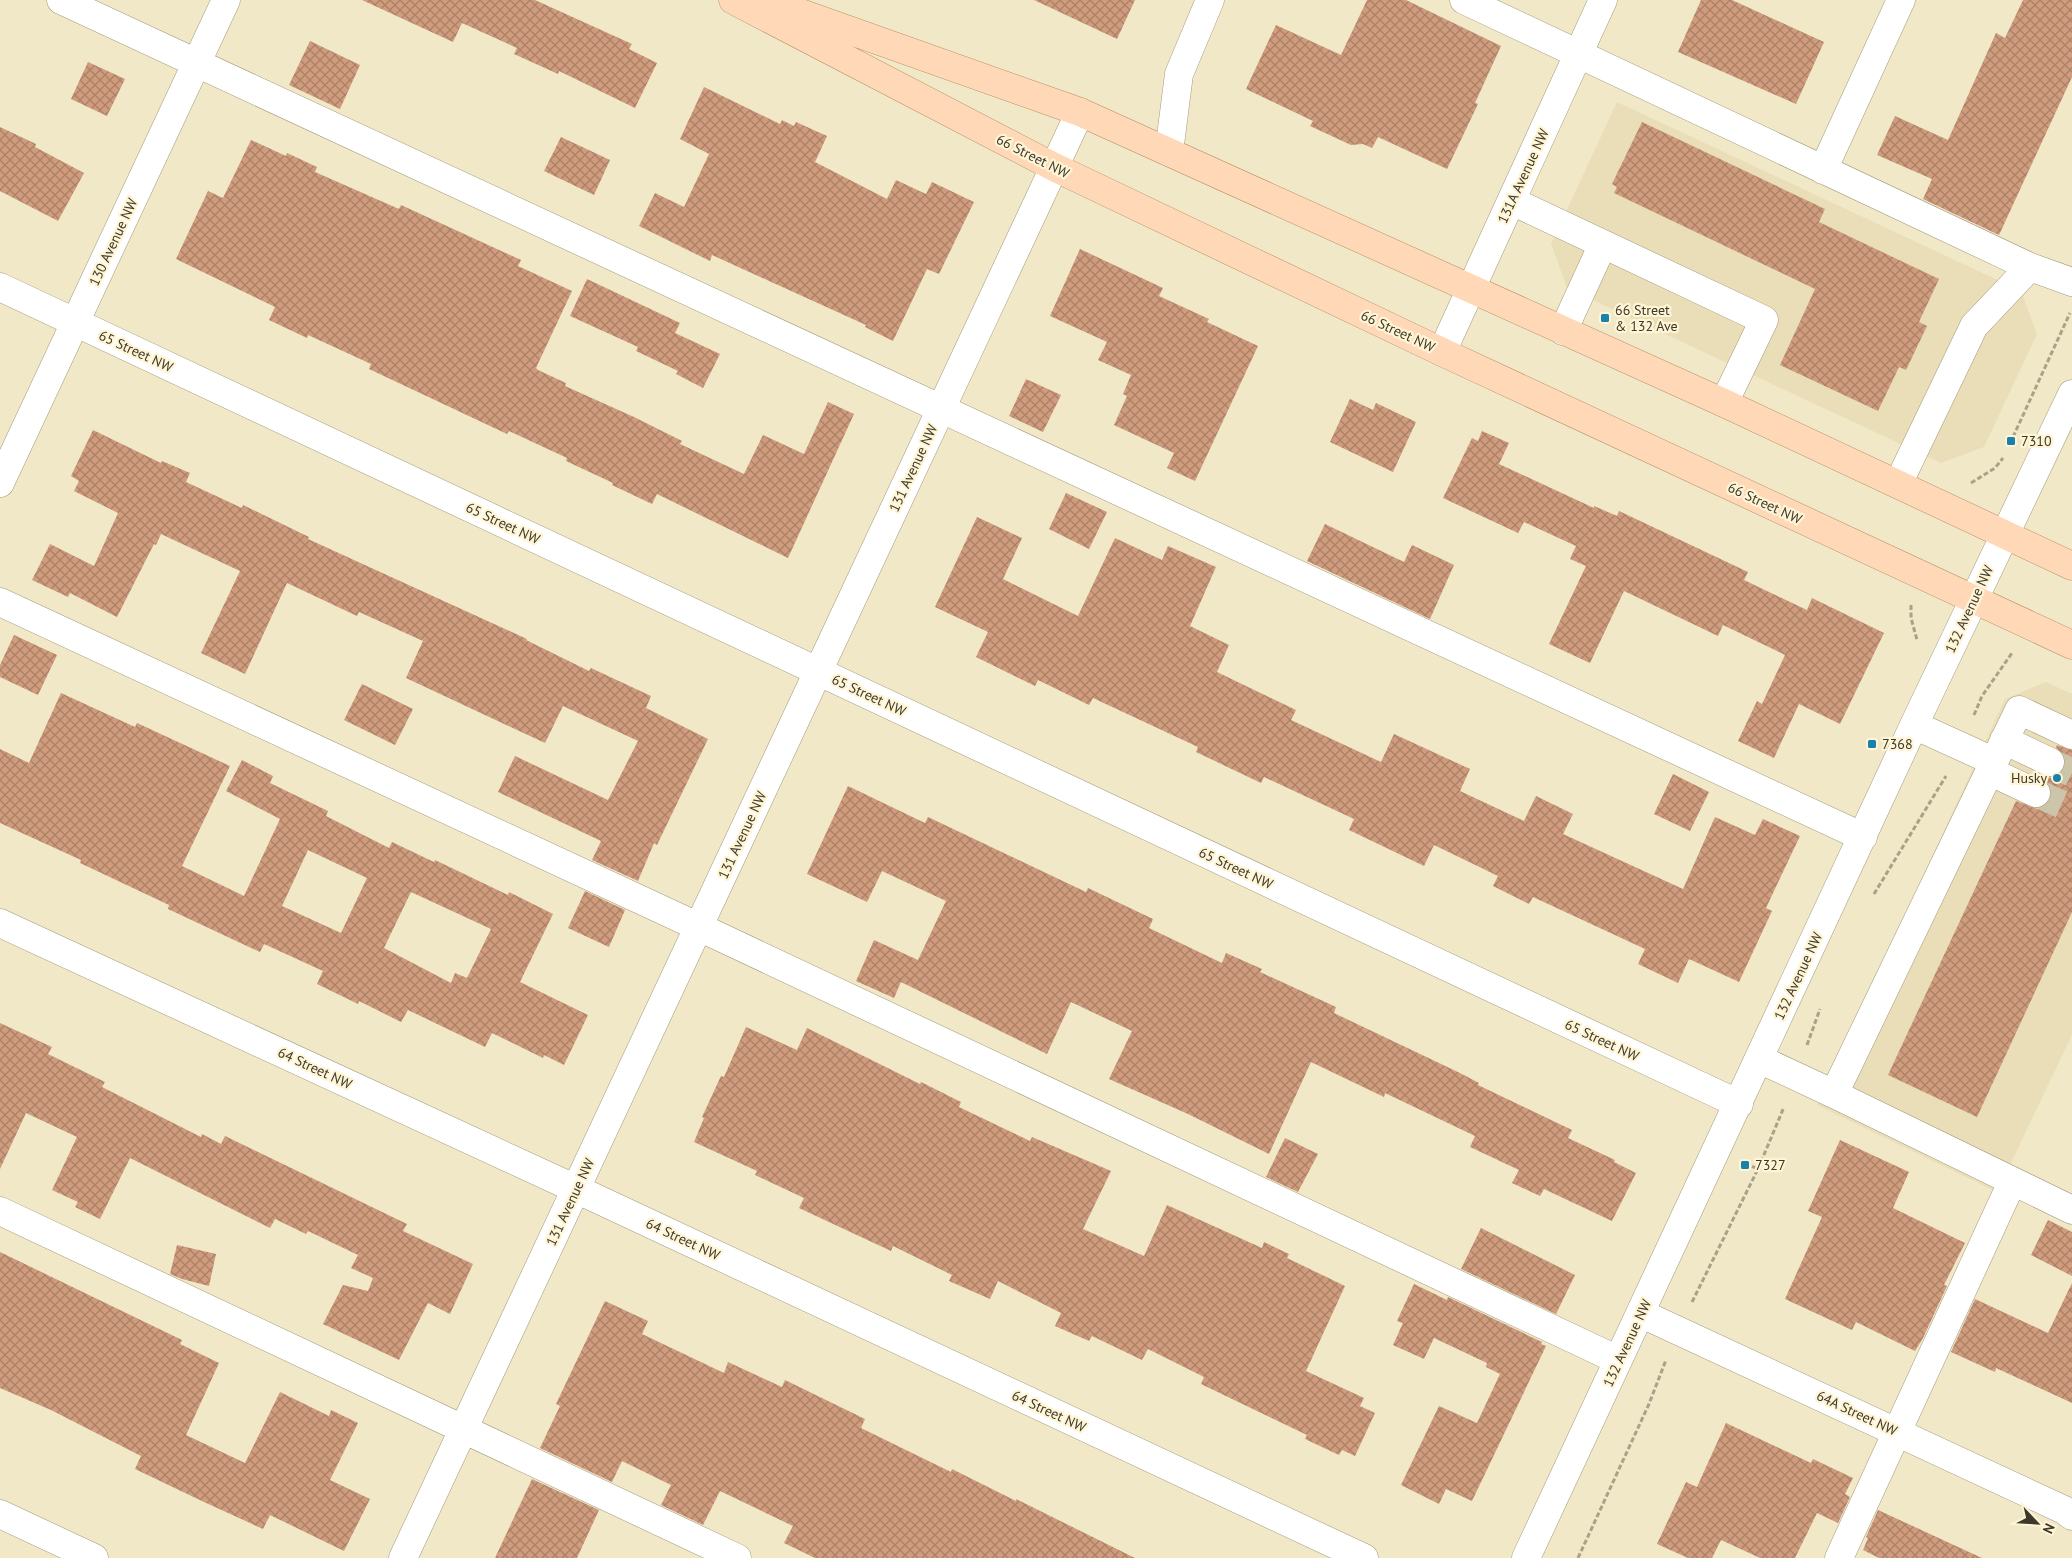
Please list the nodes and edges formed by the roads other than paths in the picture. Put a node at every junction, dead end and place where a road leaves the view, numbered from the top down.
1 (61, 0) edge
2 (226, 0) edge
3 (733, 0) edge
4 (763, 0) edge
5 (1210, 0) edge
6 (1464, 0) edge
7 (1603, 0) edge
8 (1901, 0) edge
9 (1579, 53) junction
10 (196, 62) junction
11 (1080, 112) junction
12 (1169, 152) junction
13 (1054, 167) junction
14 (1823, 170) junction
15 (1512, 201) junction
16 (1602, 244) junction
17 (2030, 267) junction
18 (2072, 282) edge
19 (0, 287) edge
20 (1471, 290) junction
21 (75, 322) junction
22 (1563, 331) junction
23 (1442, 352) junction
24 (2072, 394) edge
25 (1724, 403) junction
26 (940, 410) junction
27 (0, 483) edge
28 (1898, 484) junction
29 (2004, 535) junction
30 (2072, 566) edge
31 (1973, 600) junction
32 (0, 602) edge
33 (2072, 645) edge
34 (818, 672) junction
35 (1914, 725) junction
36 (2072, 735) edge
37 (1995, 758) junction
38 (2050, 762) tunnel mouth
39 (2036, 793) tunnel mouth
40 (1863, 837) junction
41 (0, 923) edge
42 (699, 927) junction
43 (1759, 1059) junction
44 (1834, 1094) junction
45 (1738, 1104) junction
46 (2012, 1182) junction
47 (576, 1188) junction
48 (2072, 1210) edge
49 (0, 1211) edge
50 (1640, 1313) junction
51 (1618, 1360) junction
52 (464, 1430) junction
53 (1897, 1431) junction
54 (0, 1514) edge
55 (2072, 1516) edge
56 (94, 1558) edge
57 (404, 1558) edge
58 (737, 1558) edge
59 (1364, 1558) edge
60 (1526, 1558) edge
61 (1838, 1558) edge

1 - 10 street
2 - 10 street, 130 Avenue NW
3 - 13 main road, 66 Street NW
4 - 11 main road
5 - 12 street
6 - 9 street
7 - 9 street, 131A Avenue NW
8 - 14 street
9 - 14 street
9 - 15 street, 131A Avenue NW
10 - 21 street, 130 Avenue NW
10 - 26 street
11 - 12 main road
11 - 13 street, 131 Avenue NW
12 - 20 main road
13 - 23 main road, 66 Street NW
13 - 26 street, 131 Avenue NW
14 - 17 street
15 - 16 street
15 - 20 street, 131A Avenue NW
16 - 22 street
16 - 25 street
17 - 18 street
17 - 28 street
19 - 21 street, 65 Street NW
20 - 22 main road
20 - 23 street, 131A Avenue NW
21 - 27 street, 130 Avenue NW
21 - 34 street, 65 Street NW
22 - 25 main road
23 - 31 main road, 66 Street NW
24 - 29 street, 132 Avenue NW
25 - 28 main road
26 - 34 street, 131 Avenue NW
26 - 40 street
28 - 29 main road
29 - 30 main road
29 - 31 street, 132 Avenue NW
31 - 33 main road, 66 Street NW
31 - 35 street, 132 Avenue NW
32 - 42 street
34 - 42 street, 131 Avenue NW
34 - 45 street, 65 Street NW
35 - 37 street
35 - 40 street, 132 Avenue NW
36 - 37 street
37 - 38 street
37 - 39 street
37 - 44 street
40 - 43 street, 132 Avenue NW
41 - 47 street, 64 Street NW
42 - 47 street, 131 Avenue NW
42 - 51 street
43 - 44 street
43 - 45 street, 132 Avenue NW
44 - 46 street
45 - 50 street, 132 Avenue NW
46 - 48 street
46 - 53 street
47 - 52 street, 131 Avenue NW
47 - 59 street, 64 Street NW
49 - 52 street
50 - 51 street, 132 Avenue NW
50 - 53 street, 64A Street NW
51 - 60 street, 132 Avenue NW
52 - 57 street, 131 Avenue NW
52 - 58 street
53 - 55 street, 64A Street NW
53 - 61 street
54 - 56 street

